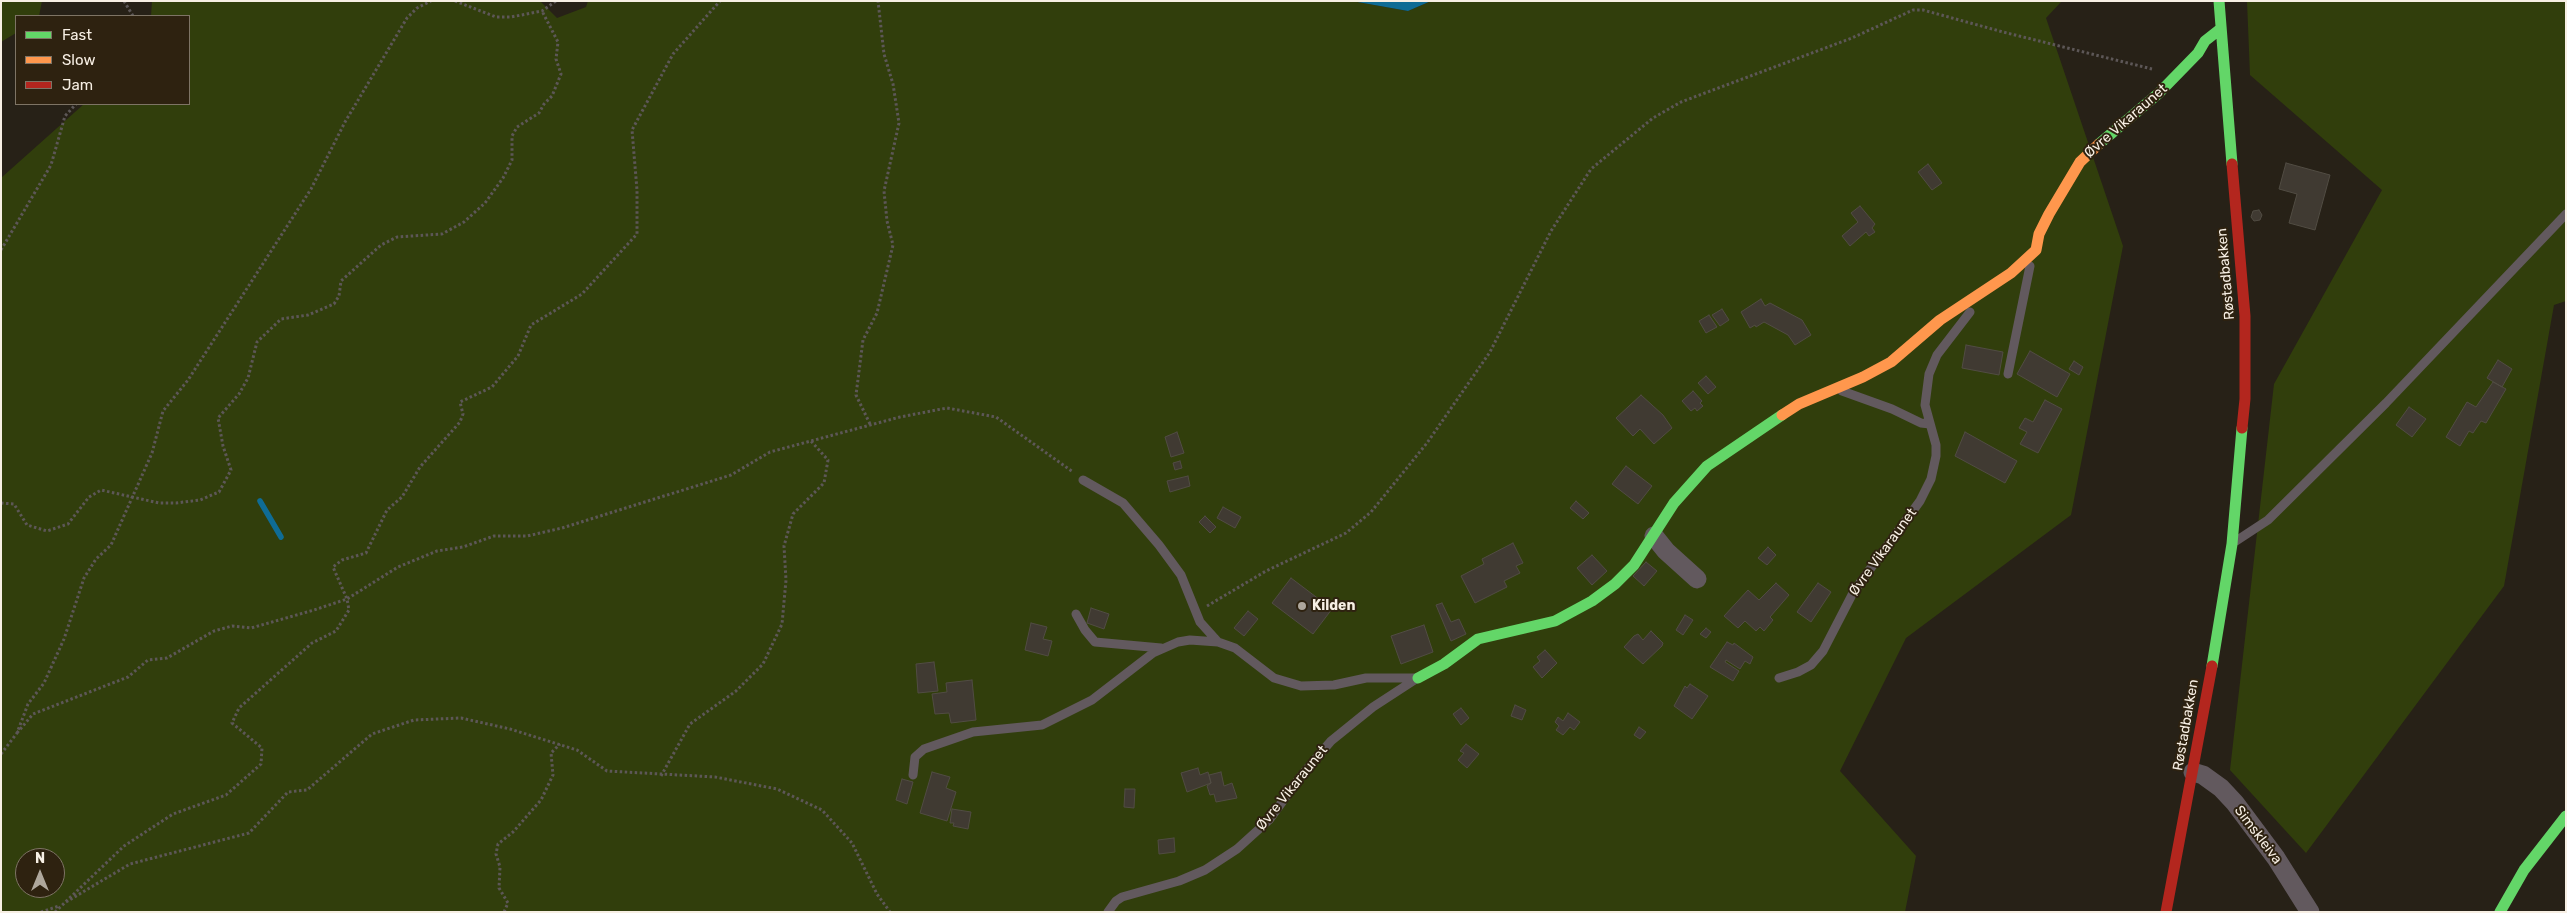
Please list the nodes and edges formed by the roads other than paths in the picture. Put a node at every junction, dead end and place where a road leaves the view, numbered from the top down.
1 (2219, 1) edge
2 (2219, 30) junction
3 (2566, 214) edge
4 (2036, 250) junction
5 (1980, 294) junction
6 (2008, 374) dead end
7 (1835, 388) junction
8 (1930, 424) junction
9 (1083, 480) road end
10 (1654, 536) junction
11 (2232, 544) junction
12 (1697, 579) dead end
13 (1076, 614) dead end
14 (1218, 642) junction
15 (1162, 648) junction
16 (1418, 678) junction
17 (1778, 678) dead end
18 (2193, 772) junction
19 (913, 775) dead end
20 (2566, 816) edge
21 (1108, 912) edge
22 (2166, 912) edge
23 (2310, 912) edge
24 (2500, 912) edge

1 - 2 street, Røstadbakken
2 - 4 street, Øvre Vikaraunet
2 - 11 street, Røstadbakken
3 - 11 lane
4 - 5 street, Øvre Vikaraunet
4 - 6 lane, Øvre Vikaraunet
5 - 7 street, Øvre Vikaraunet
5 - 8 lane, Øvre Vikaraunet
7 - 8 lane
7 - 10 street, Øvre Vikaraunet
8 - 17 lane, Øvre Vikaraunet
9 - 14 lane, Øvre Vikaraunet
10 - 12 street
10 - 16 street, Øvre Vikaraunet
11 - 18 street, Røstadbakken
13 - 15 lane, Øvre Vikaraunet
14 - 15 lane, Øvre Vikaraunet
14 - 16 lane, Øvre Vikaraunet
15 - 19 lane, Øvre Vikaraunet
16 - 21 lane, Øvre Vikaraunet
18 - 22 street, Røstadbakken
18 - 23 street, Simskleiva
20 - 24 street

